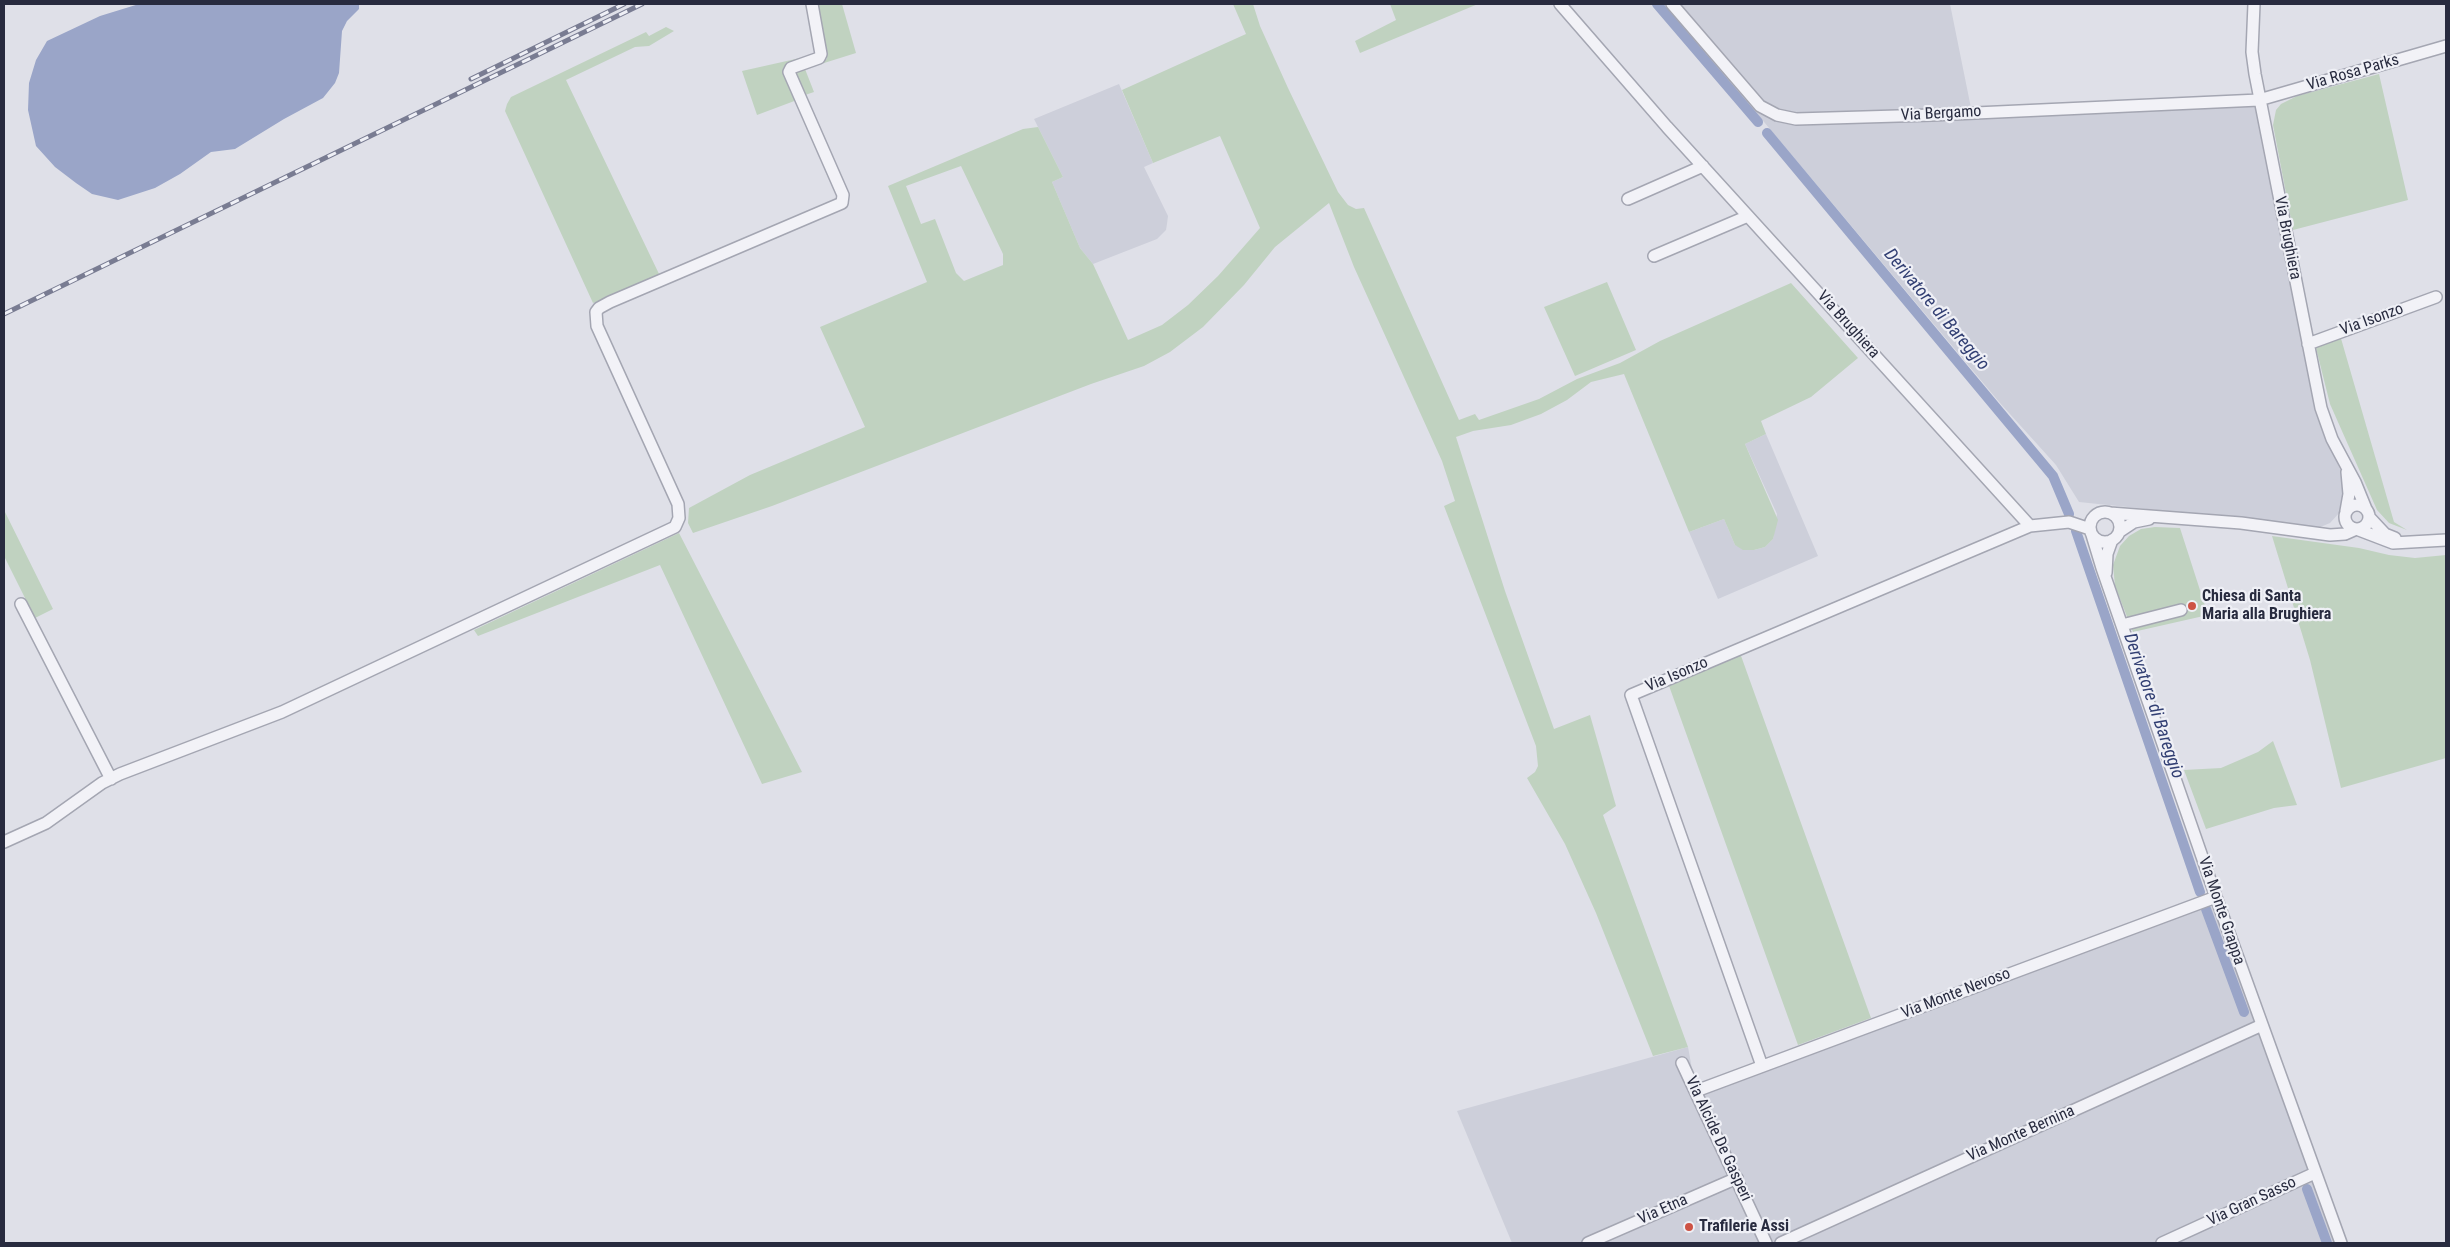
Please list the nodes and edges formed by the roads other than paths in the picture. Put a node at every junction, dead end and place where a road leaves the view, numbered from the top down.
1 (812, 4) edge
2 (1560, 4) edge
3 (1672, 4) edge
4 (2254, 4) edge
5 (2446, 46) edge
6 (2259, 100) junction
7 (1703, 166) junction
8 (1628, 199) dead end
9 (1748, 216) junction
10 (1654, 256) dead end
11 (2436, 297) dead end
12 (2308, 344) junction
13 (2346, 468) junction
14 (2110, 513) junction
15 (2345, 513) junction
16 (2368, 513) junction
17 (2096, 515) junction
18 (2158, 517) junction
19 (2069, 522) junction
20 (2030, 526) junction
21 (2357, 530) junction
22 (2091, 532) junction
23 (2318, 533) junction
24 (2115, 536) junction
25 (2446, 540) edge
26 (2414, 543) junction
27 (2106, 577) junction
28 (21, 604) dead end
29 (2181, 610) dead end
30 (2122, 625) junction
31 (111, 779) junction
32 (4, 842) edge
33 (2216, 897) junction
34 (2262, 1025) junction
35 (1682, 1063) dead end
36 (1762, 1066) junction
37 (1696, 1091) junction
38 (2315, 1173) junction
39 (1737, 1178) junction
40 (1588, 1243) edge
41 (1766, 1243) edge
42 (1781, 1243) edge
43 (2162, 1243) edge
44 (2340, 1243) edge

1 - 31 street
2 - 7 street, Via Brughiera
3 - 6 street, Via Bergamo
4 - 6 street, Via Brughiera
5 - 6 street, Via Rosa Parks
6 - 12 street, Via Brughiera
7 - 8 street
7 - 9 street, Via Brughiera
9 - 10 street
9 - 20 street, Via Brughiera
11 - 12 street, Via Isonzo
12 - 13 street, Via Brughiera
13 - 15 street
13 - 16 street
14 - 17 street
14 - 18 street
14 - 24 street
15 - 16 street
15 - 21 street
15 - 23 street
16 - 21 street
16 - 26 street
17 - 19 street
17 - 22 street
18 - 23 street
18 - 24 street
19 - 20 street
19 - 22 street
20 - 36 street, Via Isonzo
21 - 23 street
21 - 26 street
22 - 24 street
22 - 27 street, Via Monte Grappa
24 - 27 street, Via Monte Grappa
25 - 26 street
27 - 30 street, Via Monte Grappa
28 - 31 street
29 - 30 street
30 - 33 street, Via Monte Grappa
31 - 32 street
33 - 34 street, Via Monte Grappa
33 - 36 street, Via Monte Nevoso
34 - 38 street, Via Monte Grappa
34 - 42 street, Via Monte Bernina
35 - 37 street, Via Alcide De Gasperi
36 - 37 street, Via Monte Nevoso
37 - 39 street, Via Alcide De Gasperi
38 - 43 street, Via Gran Sasso
38 - 44 street, Via Monte Grappa
39 - 40 street, Via Etna
39 - 41 street, Via Alcide De Gasperi

